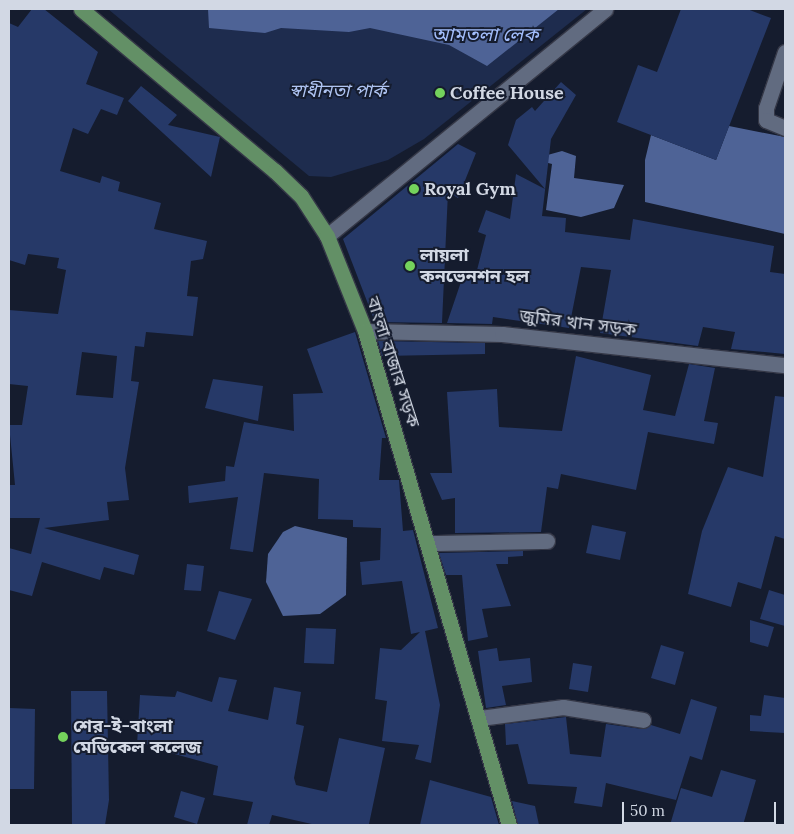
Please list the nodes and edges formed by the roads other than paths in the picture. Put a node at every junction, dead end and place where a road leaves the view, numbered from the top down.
1 (82, 9) edge
2 (604, 9) edge
3 (785, 52) edge
4 (785, 128) edge
5 (327, 236) junction
6 (365, 331) junction
7 (785, 365) edge
8 (548, 541) dead end
9 (430, 543) junction
10 (480, 718) junction
11 (643, 720) dead end
12 (509, 825) edge

1 - 5 main road, বাংলা বাজার সড়ক
2 - 5 street
3 - 4 street
5 - 6 main road, বাংলা বাজার সড়ক
6 - 7 street, জুমির খান সড়ক
6 - 9 main road, বাংলা বাজার সড়ক
8 - 9 street
9 - 10 main road, বাংলা বাজার সড়ক
10 - 11 street
10 - 12 main road, বাংলা বাজার সড়ক

